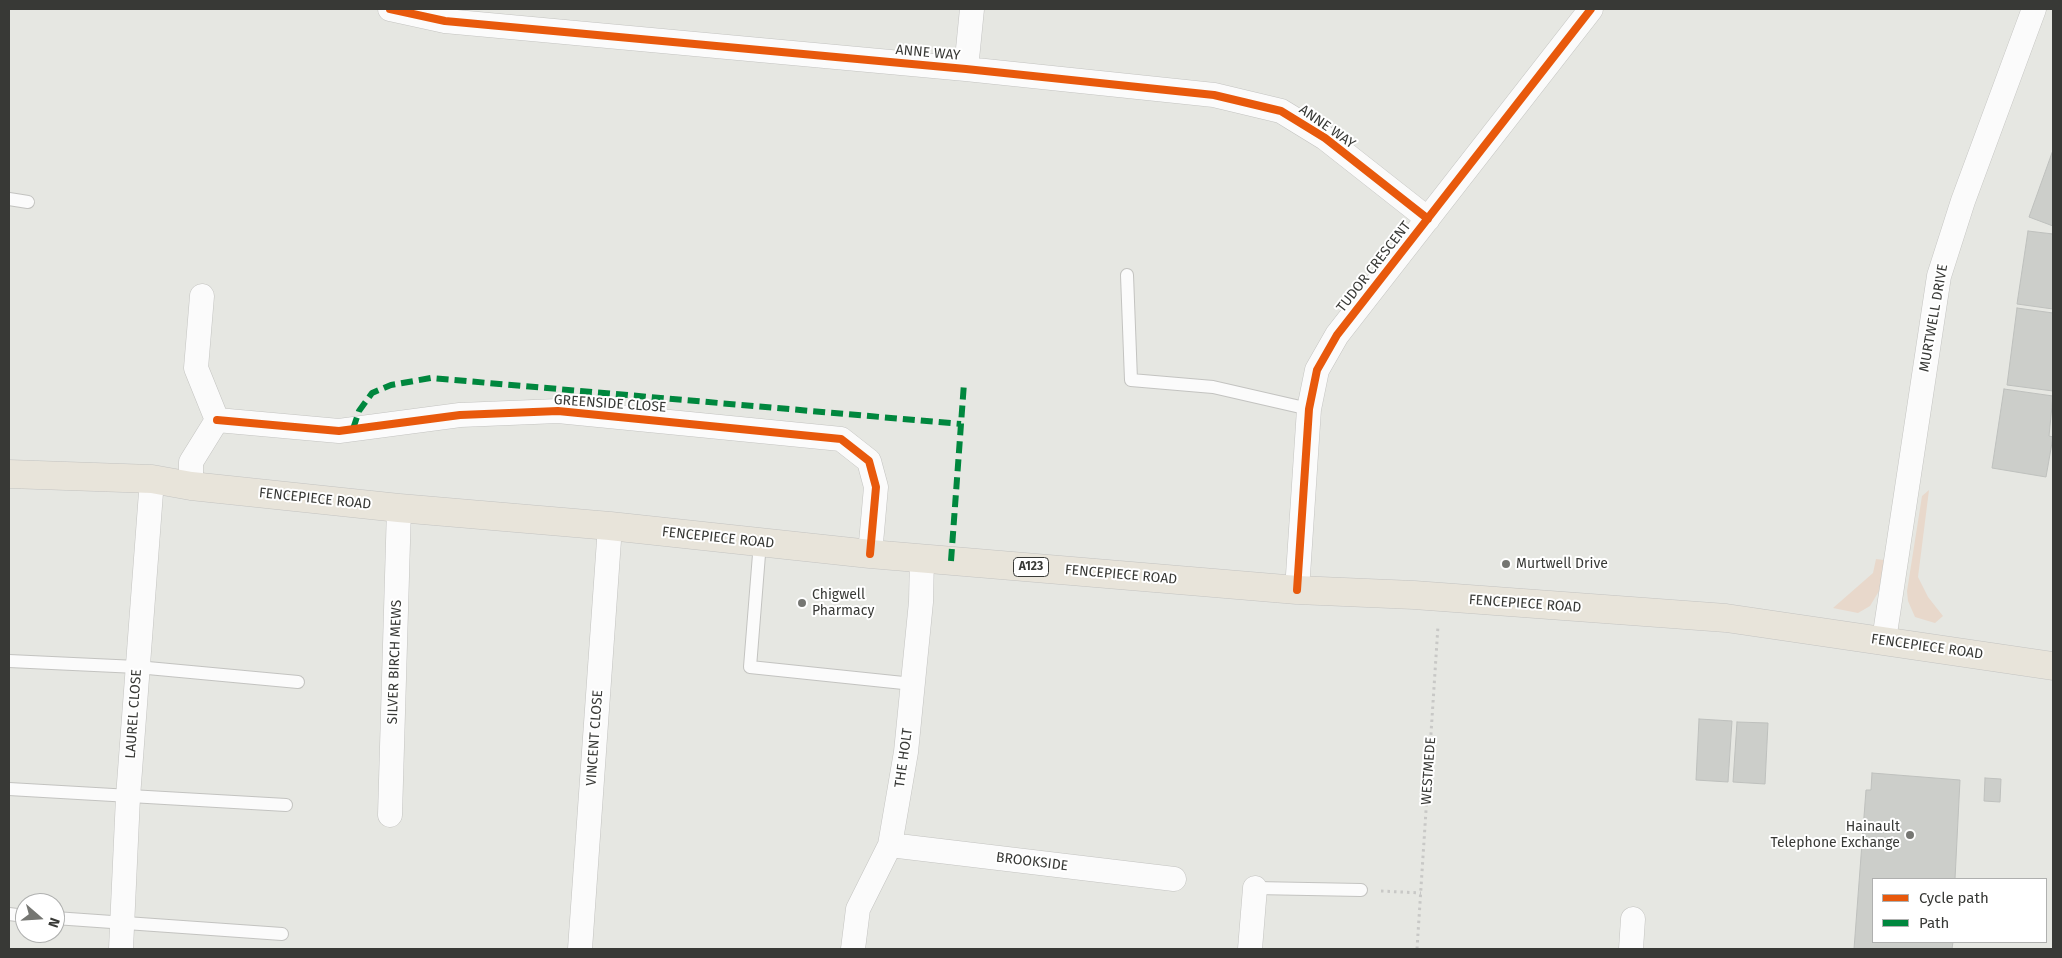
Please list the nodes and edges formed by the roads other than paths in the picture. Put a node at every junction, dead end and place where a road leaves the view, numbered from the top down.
1 (390, 9) edge
2 (972, 9) edge
3 (1591, 9) edge
4 (2034, 9) edge
5 (966, 69) junction
6 (9, 199) edge
7 (28, 202) dead end
8 (1428, 219) junction
9 (1127, 275) dead end
10 (202, 296) dead end
11 (1310, 409) junction
12 (217, 420) junction
13 (9, 474) edge
14 (152, 478) junction
15 (191, 486) junction
16 (399, 508) junction
17 (610, 526) junction
18 (760, 542) junction
19 (870, 554) junction
20 (922, 558) junction
21 (1297, 590) junction
22 (1884, 640) junction
23 (9, 661) edge
24 (2053, 666) edge
25 (137, 667) junction
26 (298, 682) dead end
27 (913, 684) junction
28 (9, 789) edge
29 (128, 797) junction
30 (286, 805) dead end
31 (390, 815) dead end
32 (890, 845) junction
33 (1174, 879) dead end
34 (1255, 888) joint
35 (1361, 890) road end
36 (65, 919) edge
37 (1633, 919) dead end
38 (122, 924) junction
39 (282, 934) dead end
40 (121, 949) edge
41 (580, 949) edge
42 (853, 949) edge
43 (1250, 949) edge
44 (1632, 949) edge

1 - 5 street, ANNE WAY
2 - 5 street
3 - 8 street, TUDOR CRESCENT
4 - 22 street, MURTWELL DRIVE
5 - 8 street, ANNE WAY
6 - 7 lane
8 - 11 street, TUDOR CRESCENT
9 - 11 lane
10 - 12 street
11 - 21 street, TUDOR CRESCENT
12 - 15 street
12 - 19 street, GREENSIDE CLOSE
13 - 14 main road, FENCEPIECE ROAD / A123
14 - 15 main road, FENCEPIECE ROAD / A123
14 - 25 street, LAUREL CLOSE
15 - 16 main road, FENCEPIECE ROAD / A123
16 - 17 main road, FENCEPIECE ROAD / A123
16 - 31 street, SILVER BIRCH MEWS
17 - 18 main road, FENCEPIECE ROAD / A123
17 - 41 street, VINCENT CLOSE
18 - 19 main road, FENCEPIECE ROAD / A123
18 - 27 lane
19 - 20 main road, FENCEPIECE ROAD / A123
20 - 21 main road, FENCEPIECE ROAD / A123
20 - 27 street, THE HOLT
21 - 22 main road, FENCEPIECE ROAD / A123
22 - 24 main road, FENCEPIECE ROAD / A123
23 - 25 lane
25 - 26 lane
25 - 29 street, LAUREL CLOSE
27 - 32 street, THE HOLT
28 - 29 lane
29 - 30 lane
29 - 38 street, LAUREL CLOSE
32 - 33 street, BROOKSIDE
32 - 42 street, THE HOLT
34 - 35 lane
34 - 43 street
36 - 38 lane
37 - 44 street
38 - 39 lane
38 - 40 street, LAUREL CLOSE

